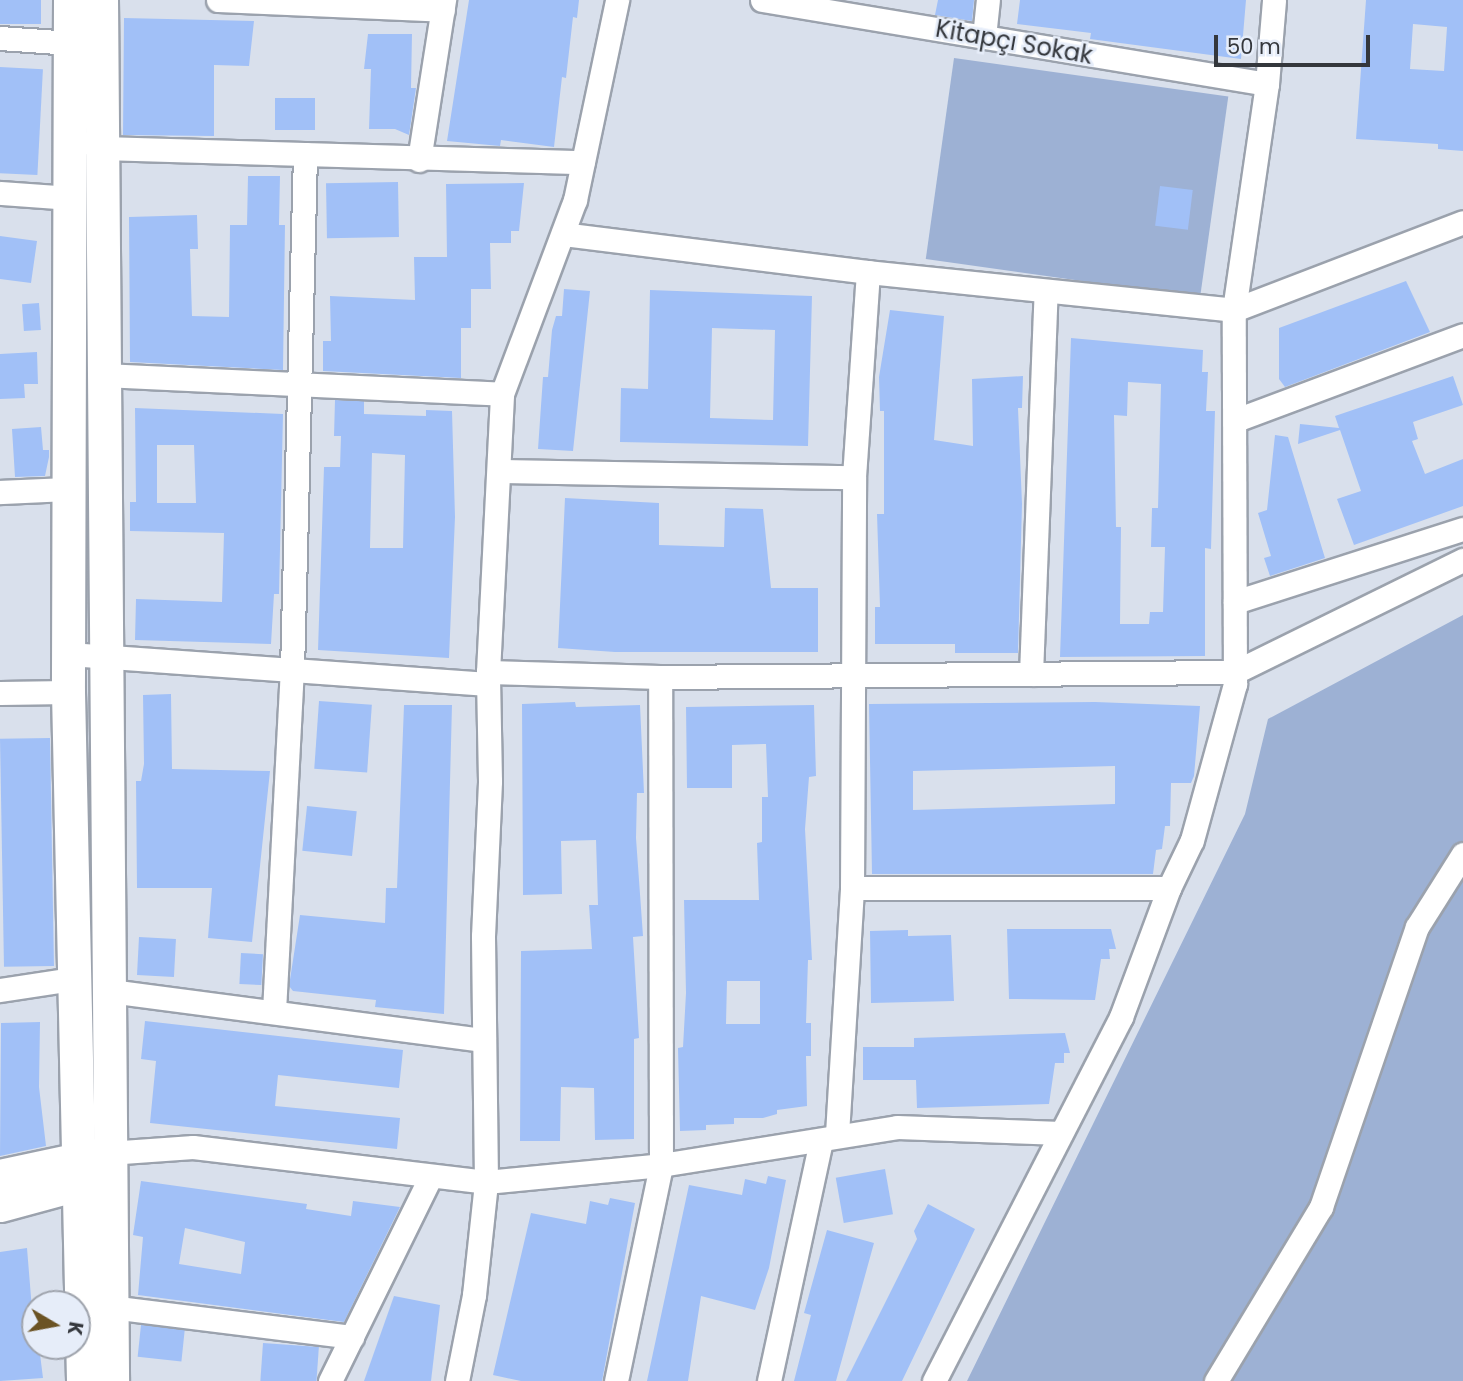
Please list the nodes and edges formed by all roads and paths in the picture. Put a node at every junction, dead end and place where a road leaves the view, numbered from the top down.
1 (70, 0) edge
2 (101, 0) edge
3 (218, 0) edge
4 (617, 0) edge
5 (762, 0) edge
6 (988, 0) edge
7 (1274, 0) edge
8 (443, 5) edge
9 (984, 37) junction
10 (0, 38) edge
11 (71, 43) junction
12 (1267, 85) junction
13 (70, 134) junction
14 (102, 148) junction
15 (305, 154) junction
16 (419, 160) junction
17 (583, 162) junction
18 (0, 193) edge
19 (70, 198) junction
20 (1463, 222) edge
21 (562, 234) junction
22 (867, 272) junction
23 (1046, 292) junction
24 (1234, 310) junction
25 (1463, 335) edge
26 (104, 375) junction
27 (298, 385) junction
28 (502, 394) junction
29 (1236, 420) junction
30 (499, 471) junction
31 (854, 477) junction
32 (67, 489) junction
33 (0, 492) edge
34 (1463, 529) edge
35 (1463, 560) edge
36 (1235, 603) junction
37 (69, 654) junction
38 (105, 654) junction
39 (292, 671) junction
40 (1235, 672) junction
41 (1031, 674) junction
42 (850, 675) junction
43 (660, 677) junction
44 (488, 678) junction
45 (68, 692) junction
46 (0, 693) edge
47 (1463, 854) edge
48 (852, 888) junction
49 (1169, 888) junction
50 (72, 979) junction
51 (0, 989) edge
52 (110, 991) junction
53 (274, 1011) junction
54 (485, 1040) junction
55 (1061, 1133) junction
56 (829, 1137) junction
57 (90, 1165) junction
58 (661, 1165) junction
59 (0, 1176) edge
60 (430, 1178) junction
61 (486, 1182) junction
62 (0, 1205) edge
63 (111, 1307) junction
64 (352, 1337) junction
65 (83, 1381) edge
66 (112, 1381) edge
67 (330, 1381) edge
68 (457, 1381) edge
69 (617, 1381) edge
70 (769, 1381) edge
71 (934, 1381) edge
72 (1216, 1381) edge

1 - 11 street
2 - 14 street
3 - 8 street
4 - 17 street
5 - 9 street, Kitapçı Sokak
6 - 9 street
7 - 12 street
8 - 16 street
9 - 12 street, Kitapçı Sokak
10 - 11 street
11 - 13 street
12 - 24 street
13 - 14 street
13 - 19 street
14 - 15 street
14 - 26 street
15 - 16 street
15 - 27 street
16 - 17 street
17 - 21 street
18 - 19 street
19 - 32 street
20 - 24 street
21 - 22 street
21 - 28 street
22 - 23 street
22 - 31 street
23 - 24 street
23 - 41 street
24 - 29 street
25 - 29 street
26 - 27 street
26 - 38 street
27 - 28 street
27 - 39 street
28 - 30 street
29 - 36 street
30 - 31 street
30 - 44 street
31 - 42 street
32 - 33 street
32 - 37 street
34 - 36 street
35 - 40 street
36 - 40 street
37 - 38 street
37 - 45 street
38 - 39 street
38 - 52 street
39 - 44 street
39 - 53 street
40 - 41 street
40 - 49 street
41 - 42 street
42 - 43 street
42 - 48 street
43 - 44 street
43 - 58 street
44 - 54 street
45 - 46 street
45 - 50 street
47 - 72 street
48 - 49 street
48 - 56 street
49 - 55 street
50 - 51 street
50 - 57 street
52 - 53 street
52 - 57 street
53 - 54 street
54 - 61 street
55 - 56 street
55 - 71 street
56 - 58 street
56 - 70 street
57 - 59 street
57 - 60 street
57 - 62 street
57 - 63 street
57 - 65 street
58 - 61 street
58 - 69 street
60 - 61 street
60 - 64 street
61 - 68 street
63 - 64 street
63 - 66 street
64 - 67 street

